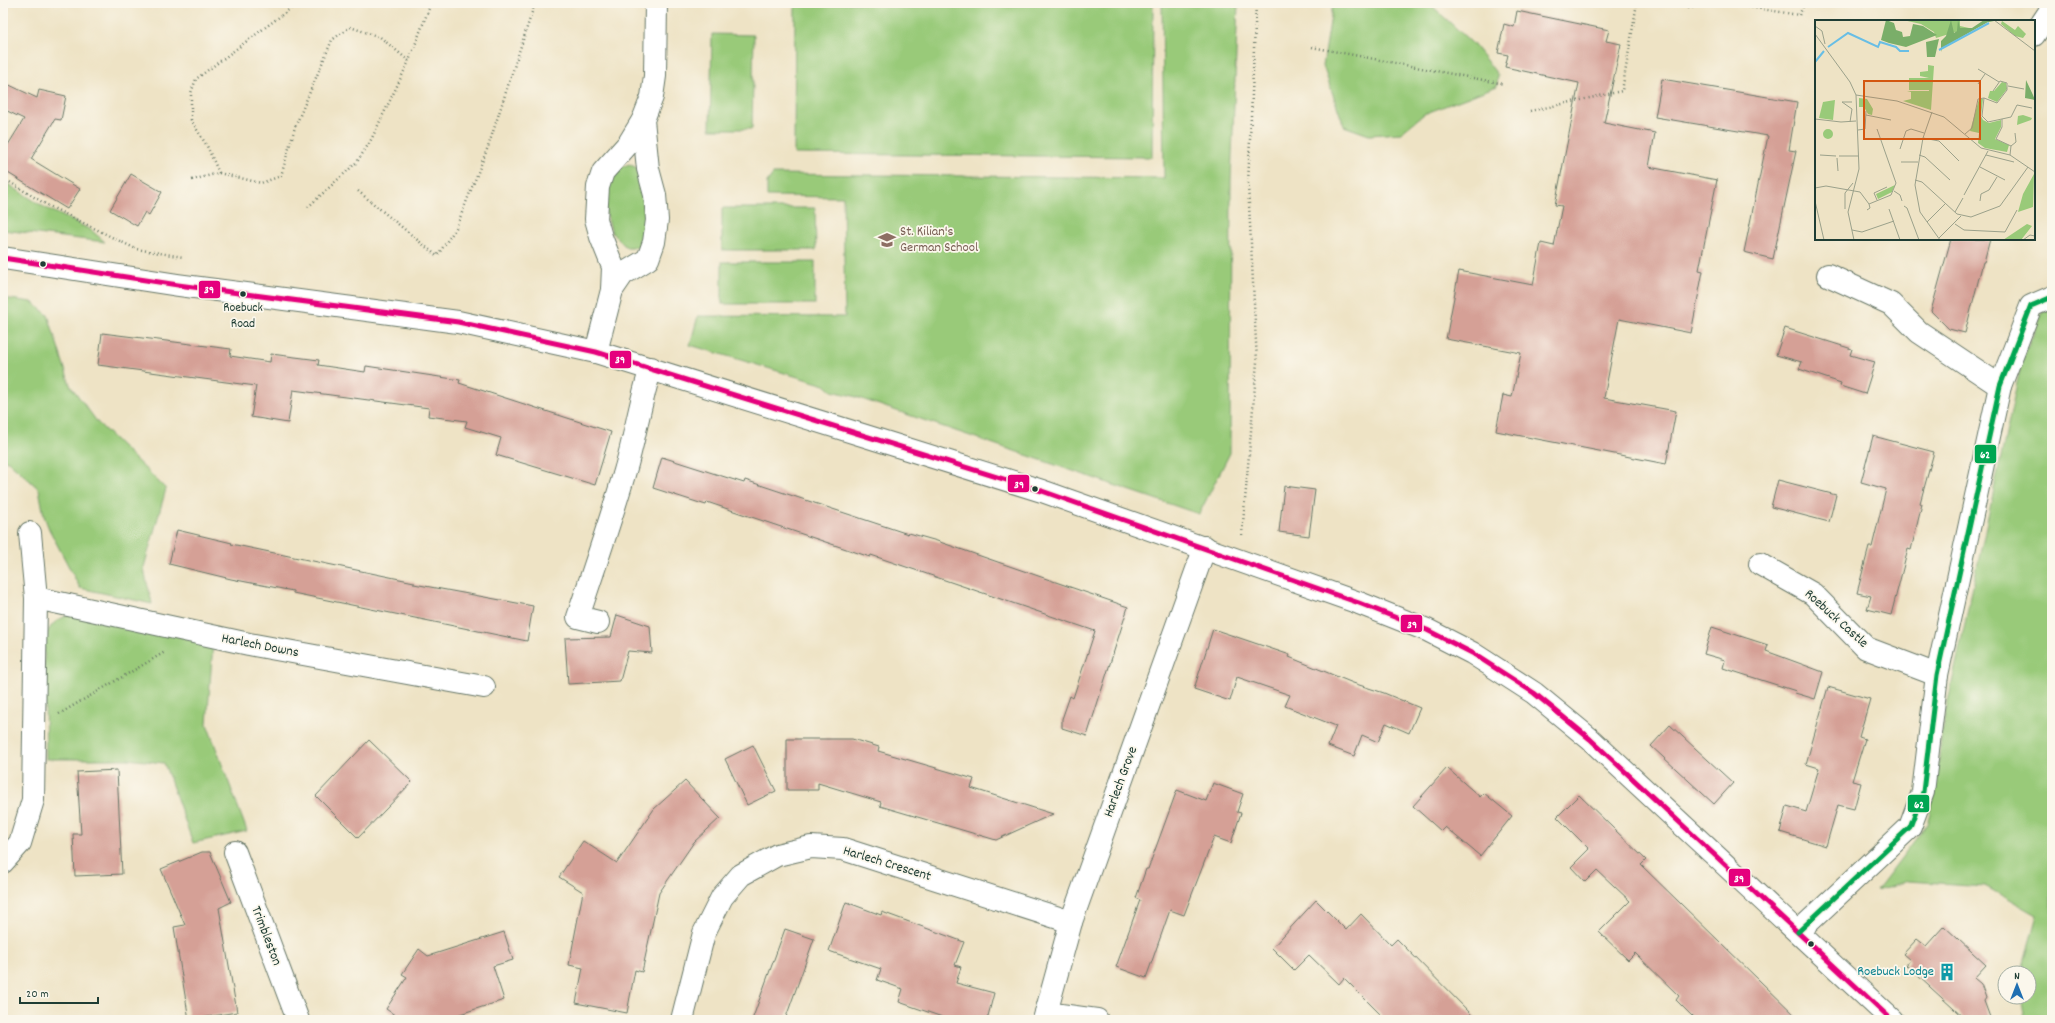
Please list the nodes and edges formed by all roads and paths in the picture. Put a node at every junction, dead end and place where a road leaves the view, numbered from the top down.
1 (298, 3) edge
2 (431, 3) edge
3 (535, 3) edge
4 (656, 3) edge
5 (1256, 3) edge
6 (1637, 3) edge
7 (1682, 3) edge
8 (1702, 3) edge
9 (1724, 3) edge
10 (1748, 3) edge
11 (1805, 3) edge
12 (1748, 7) junction
13 (2052, 8) edge
14 (2035, 34) edge
15 (1312, 47) dead end
16 (409, 61) junction
17 (1504, 84) dead end
18 (1530, 111) dead end
19 (643, 120) junction
20 (220, 173) junction
21 (3, 178) edge
22 (192, 180) dead end
23 (358, 191) dead end
24 (308, 207) dead end
25 (183, 257) dead end
26 (3, 258) edge
27 (1828, 276) dead end
28 (612, 290) junction
29 (2052, 297) edge
30 (596, 352) junction
31 (651, 368) junction
32 (2000, 386) junction
33 (30, 533) dead end
34 (1205, 547) junction
35 (1238, 560) junction
36 (1760, 564) dead end
37 (36, 598) junction
38 (598, 622) dead end
39 (197, 634) junction
40 (1937, 675) junction
41 (484, 687) dead end
42 (34, 728) junction
43 (235, 852) dead end
44 (3, 862) edge
45 (1071, 922) junction
46 (1798, 932) junction
47 (1045, 1016) edge
48 (295, 1019) edge
49 (682, 1020) edge
50 (1097, 1020) edge
51 (1892, 1020) edge

1 - 20 path
2 - 16 path
3 - 23 path
4 - 19 street
5 - 35 path
6 - 18 path
7 - 8 path
9 - 12 path
10 - 12 path
11 - 12 path
13 - 14 street
15 - 17 path
16 - 20 path
16 - 24 path
19 - 28 street
19 - 28 street
20 - 22 path
21 - 25 path
26 - 30 street
27 - 32 street
28 - 30 street
29 - 32 street
30 - 31 street
31 - 34 street
31 - 38 street
32 - 40 street
33 - 37 street
34 - 35 street
34 - 45 street, Harlech Grove
35 - 46 street
36 - 40 street, Roebuck Castle
37 - 39 street, Harlech Downs
37 - 42 street
39 - 41 street, Harlech Downs
39 - 42 path
40 - 46 street
42 - 44 street
43 - 48 street, Trimbleston
45 - 47 street, Harlech Grove
45 - 49 street, Harlech Crescent
46 - 51 street
47 - 50 street

